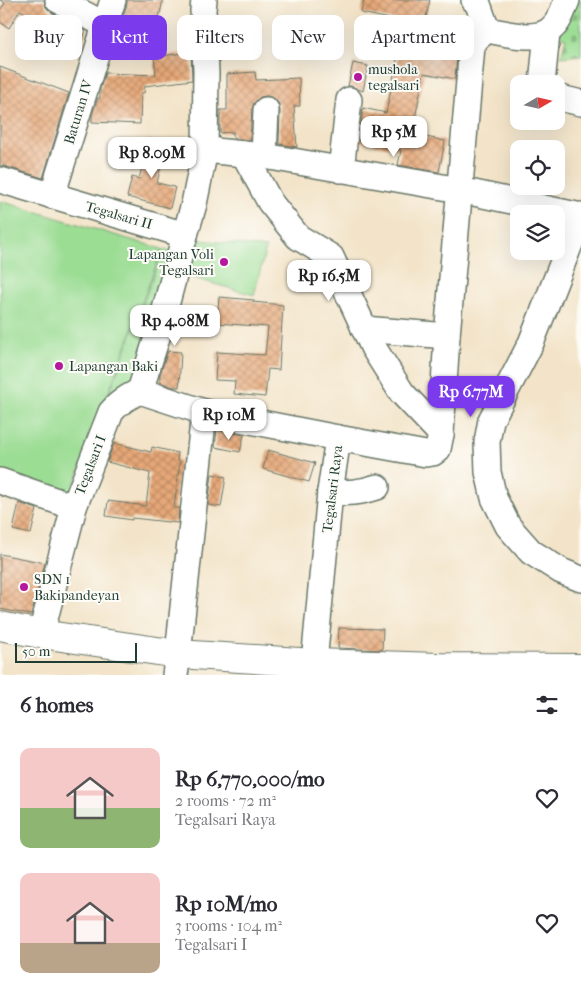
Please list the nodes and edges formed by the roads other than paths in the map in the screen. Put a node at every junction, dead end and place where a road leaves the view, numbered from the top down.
1 (58, 0) edge
2 (113, 0) edge
3 (204, 0) edge
4 (474, 0) edge
5 (567, 0) edge
6 (108, 15) edge
7 (92, 18) edge
8 (487, 30) junction
9 (547, 33) junction
10 (94, 60) edge
11 (543, 75) edge
12 (565, 99) edge
13 (349, 100) dead end
14 (581, 103) edge
15 (266, 110) dead end
16 (205, 150) junction
17 (254, 155) junction
18 (341, 170) junction
19 (0, 180) edge
20 (460, 190) junction
21 (52, 196) junction
22 (581, 216) edge
23 (185, 235) junction
24 (364, 329) junction
25 (447, 336) junction
26 (140, 391) junction
27 (204, 412) junction
28 (441, 434) junction
29 (338, 438) junction
30 (0, 481) edge
31 (377, 487) dead end
32 (330, 492) junction
33 (74, 507) junction
34 (581, 579) edge
35 (0, 626) edge
36 (41, 634) junction
37 (176, 664) edge
38 (227, 666) edge
39 (306, 667) edge
40 (581, 668) edge
41 (437, 671) edge

1 - 7 street
2 - 6 street, Baturan IV
3 - 16 street
4 - 8 street
5 - 9 street
8 - 9 street
8 - 20 street, Tegalsari Raya
9 - 11 street
10 - 21 street, Baturan IV
12 - 14 street
13 - 18 street
15 - 17 street
16 - 17 street
16 - 23 street
17 - 18 street
17 - 24 street
18 - 20 street
19 - 21 street, Tegalsari II
20 - 22 street
20 - 25 street, Tegalsari Raya
21 - 23 street, Tegalsari II
22 - 34 street
23 - 26 street
24 - 25 street
24 - 28 street
25 - 28 street, Tegalsari Raya
26 - 27 street
26 - 33 street, Tegalsari I
27 - 29 street
27 - 37 street
28 - 29 street, Tegalsari Raya
29 - 32 street, Tegalsari Raya
30 - 33 street, Tegalsari I
31 - 32 street
32 - 39 street, Tegalsari Raya
33 - 36 street
35 - 36 main road
36 - 37 main road
37 - 38 main road
38 - 39 main road
39 - 41 main road
40 - 41 main road

